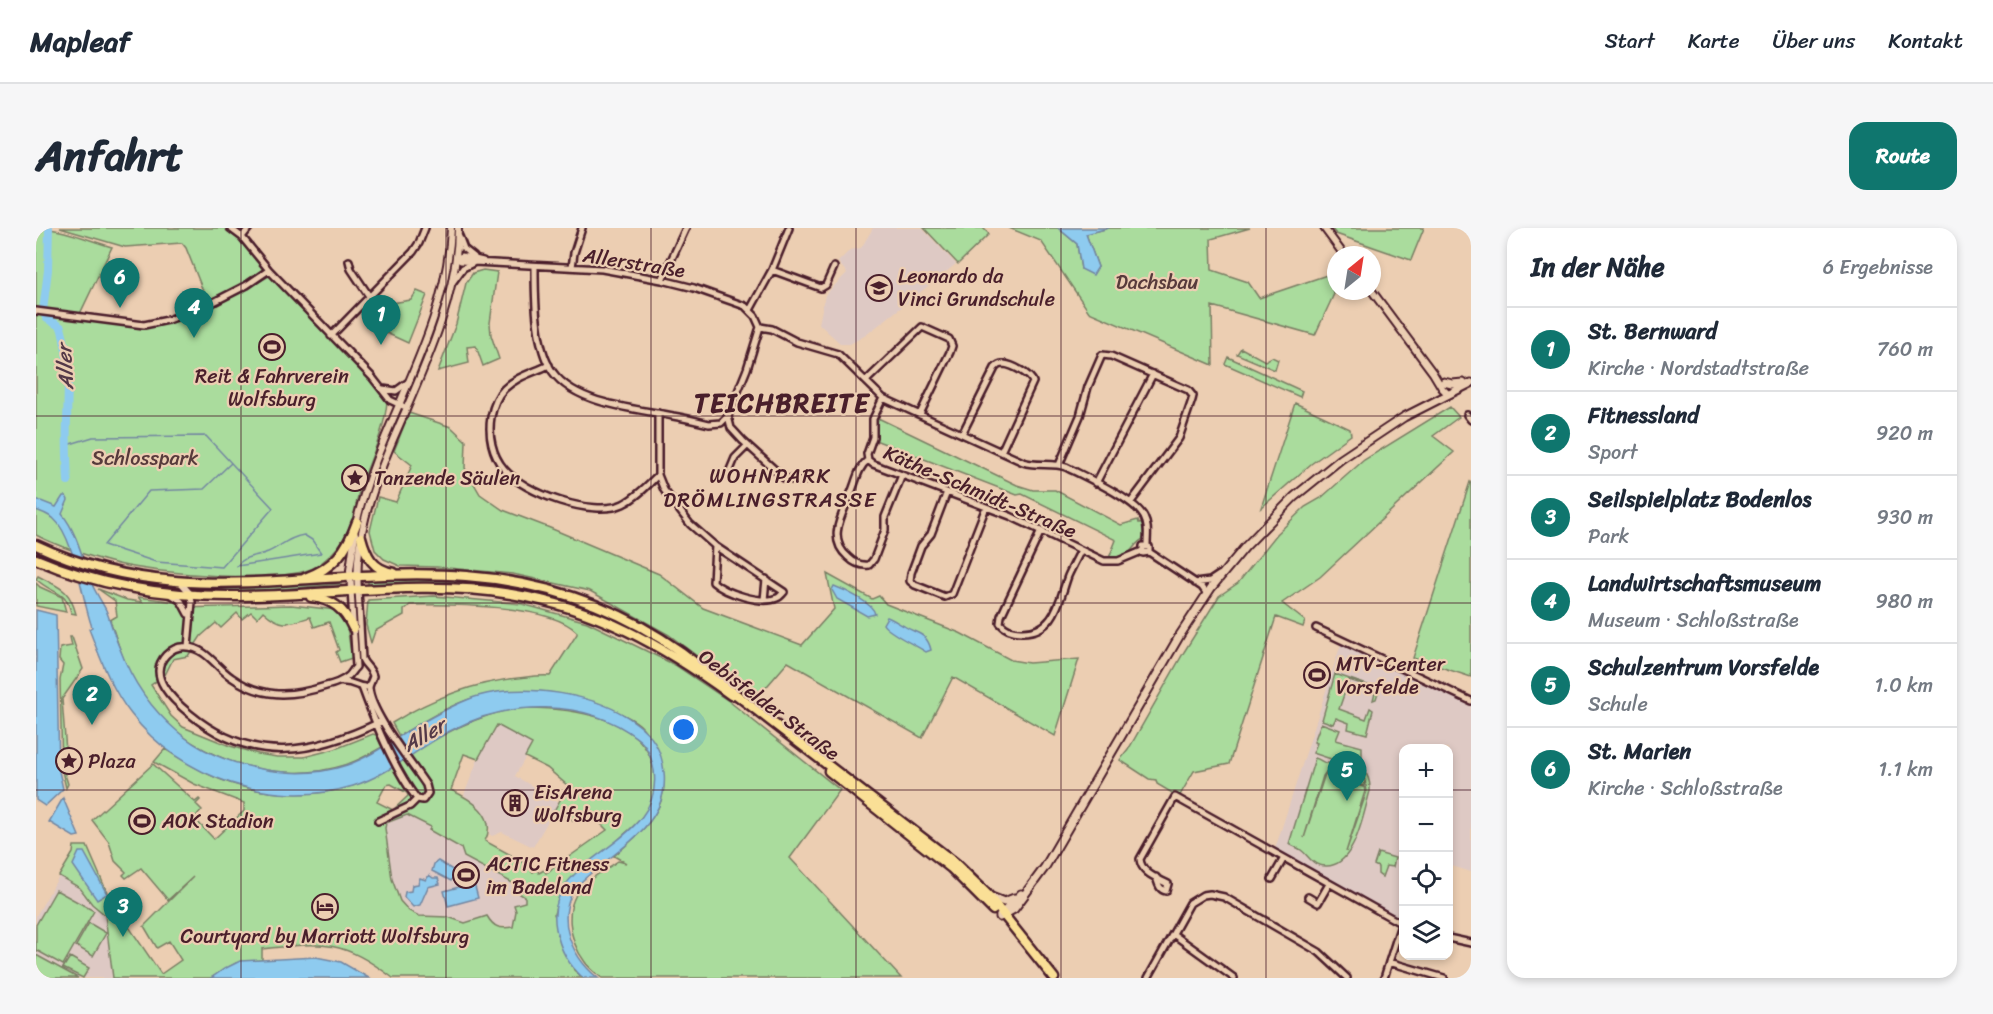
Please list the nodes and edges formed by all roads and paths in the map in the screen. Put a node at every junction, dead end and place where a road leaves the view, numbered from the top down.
1 (230, 228) edge
2 (249, 228) edge
3 (425, 228) edge
4 (451, 228) edge
5 (582, 228) edge
6 (686, 228) edge
7 (789, 228) edge
8 (1324, 228) edge
9 (458, 231) edge
10 (242, 237) junction
11 (1337, 246) edge
12 (448, 257) junction
13 (456, 258) junction
14 (475, 260) junction
15 (349, 261) dead end
16 (535, 266) junction
17 (572, 267) junction
18 (834, 267) dead end
19 (269, 270) junction
20 (772, 270) junction
21 (662, 280) junction
22 (451, 286) junction
23 (369, 296) junction
24 (1379, 300) edge
25 (750, 310) junction
26 (36, 311) edge
27 (760, 327) junction
28 (331, 336) junction
29 (549, 365) junction
30 (1433, 373) junction
31 (1153, 375) junction
32 (866, 381) junction
33 (408, 382) junction
34 (1443, 382) junction
35 (1471, 382) edge
36 (383, 390) junction
37 (1448, 393) junction
38 (883, 398) junction
39 (390, 400) junction
40 (403, 406) junction
41 (658, 413) junction
42 (920, 414) junction
43 (728, 416) junction
44 (393, 420) junction
45 (962, 434) junction
46 (747, 446) junction
47 (1001, 452) junction
48 (868, 460) junction
49 (1059, 465) junction
50 (730, 470) dead end
51 (658, 475) junction
52 (902, 475) junction
53 (806, 480) dead end
54 (1096, 483) junction
55 (369, 492) junction
56 (947, 492) junction
57 (1131, 502) junction
58 (986, 507) junction
59 (357, 522) junction
60 (1041, 531) junction
61 (361, 537) junction
62 (36, 545) edge
63 (1147, 545) junction
64 (715, 546) junction
65 (1081, 550) junction
66 (1142, 551) junction
67 (1149, 552) junction
68 (36, 559) edge
69 (1223, 572) junction
70 (409, 575) junction
71 (353, 578) junction
72 (496, 579) junction
73 (766, 579) junction
74 (296, 581) junction
75 (176, 582) junction
76 (1192, 582) junction
77 (354, 590) junction
78 (489, 591) junction
79 (171, 594) junction
80 (1207, 594) junction
81 (284, 595) junction
82 (190, 596) junction
83 (764, 600) junction
84 (189, 619) junction
85 (353, 628) junction
86 (1316, 628) dead end
87 (188, 647) junction
88 (364, 665) junction
89 (356, 667) junction
90 (351, 674) junction
91 (338, 682) junction
92 (353, 682) junction
93 (365, 686) junction
94 (1471, 701) edge
95 (379, 722) junction
96 (417, 799) junction
97 (378, 821) dead end
98 (1284, 858) junction
99 (1156, 877) dead end
100 (1272, 879) dead end
101 (1329, 884) junction
102 (1030, 887) junction
103 (987, 894) junction
104 (1019, 896) junction
105 (1308, 897) dead end
106 (1318, 903) junction
107 (1325, 907) dead end
108 (1014, 909) junction
109 (1000, 914) junction
110 (1399, 922) edge
111 (1016, 930) junction
112 (1173, 933) junction
113 (1399, 933) edge
114 (1453, 939) edge
115 (1471, 943) edge
116 (1389, 962) junction
117 (1225, 971) junction
118 (1052, 978) edge
119 (1148, 978) edge
120 (1221, 978) edge
121 (1234, 978) edge
122 (1347, 978) edge
123 (1384, 978) edge
124 (1444, 978) edge

1 - 10 street
2 - 10 street
3 - 23 street
4 - 12 street
5 - 17 street
6 - 21 street
7 - 20 street
8 - 11 street
9 - 13 street
9 - 14 street
10 - 19 street
12 - 13 street
12 - 33 street
13 - 14 street, Allerstraße
13 - 22 street
14 - 16 street, Allerstraße
14 - 22 street
15 - 23 street
16 - 17 street, Allerstraße
16 - 29 street
17 - 21 street, Allerstraße
18 - 20 street
19 - 26 street
19 - 28 street
20 - 25 street
21 - 25 street, Allerstraße
22 - 40 street
23 - 28 street
24 - 30 street
25 - 27 street
27 - 32 street
27 - 43 street
28 - 36 street
29 - 41 street
29 - 51 street
30 - 34 street
30 - 37 street
31 - 49 street
31 - 54 street
31 - 57 street
32 - 38 street
32 - 42 street
33 - 36 street
33 - 40 street
34 - 35 main road
34 - 37 street
35 - 37 main road
36 - 39 street
36 - 40 street
37 - 69 main road
38 - 42 street
38 - 48 street, Käthe-Schmidt-Straße
39 - 40 street
39 - 44 street
40 - 44 street
40 - 55 street
41 - 43 street
41 - 51 street
42 - 45 street
43 - 46 street
44 - 55 street
45 - 47 street
45 - 47 street
46 - 50 street
46 - 53 street
47 - 49 street
48 - 52 street, Käthe-Schmidt-Straße
48 - 52 street
49 - 54 street
51 - 64 street
52 - 56 street, Käthe-Schmidt-Straße
54 - 57 street
55 - 59 street
55 - 61 street
56 - 58 street, Käthe-Schmidt-Straße
56 - 58 street
57 - 63 street
58 - 60 street, Käthe-Schmidt-Straße
59 - 71 street
59 - 74 main road
60 - 65 street, Käthe-Schmidt-Straße
60 - 65 street
61 - 70 main road
61 - 71 street
62 - 75 main road
63 - 66 street
63 - 67 street
64 - 73 street
64 - 83 street
65 - 66 street, Käthe-Schmidt-Straße
66 - 67 street
67 - 76 street
68 - 79 main road, Oebisfelder Straße
69 - 76 street
69 - 80 main road
70 - 71 main road
70 - 72 main road, Oebisfelder Straße
71 - 74 main road
71 - 77 street
72 - 78 street
72 - 103 main road, Oebisfelder Straße
73 - 83 street
73 - 83 street
74 - 75 main road
75 - 82 street
76 - 80 street
77 - 78 main road, Oebisfelder Straße
77 - 81 main road, Oebisfelder Straße
77 - 85 street
77 - 88 street
78 - 109 main road, Oebisfelder Straße
79 - 82 main road, Oebisfelder Straße
79 - 84 street
80 - 102 main road
81 - 82 main road, Oebisfelder Straße
81 - 85 main road
82 - 84 street
84 - 87 street
85 - 89 street
86 - 94 street
87 - 91 street
87 - 95 street
88 - 89 street
88 - 93 street
89 - 90 street
90 - 91 street
90 - 92 street
91 - 92 street
92 - 93 street
93 - 95 street
95 - 96 street
95 - 96 street
96 - 97 street
98 - 99 street
98 - 100 street
98 - 101 street
101 - 106 street
101 - 110 street
102 - 104 main road
102 - 108 main road
103 - 104 main road
103 - 109 main road, Oebisfelder Straße
104 - 109 main road
105 - 106 street
106 - 107 street
108 - 109 main road
108 - 111 main road
109 - 111 main road
109 - 118 main road
111 - 118 main road
112 - 117 street
112 - 119 street
112 - 122 street
113 - 116 street
114 - 115 street
116 - 123 street
116 - 124 street
117 - 120 street
117 - 121 street

